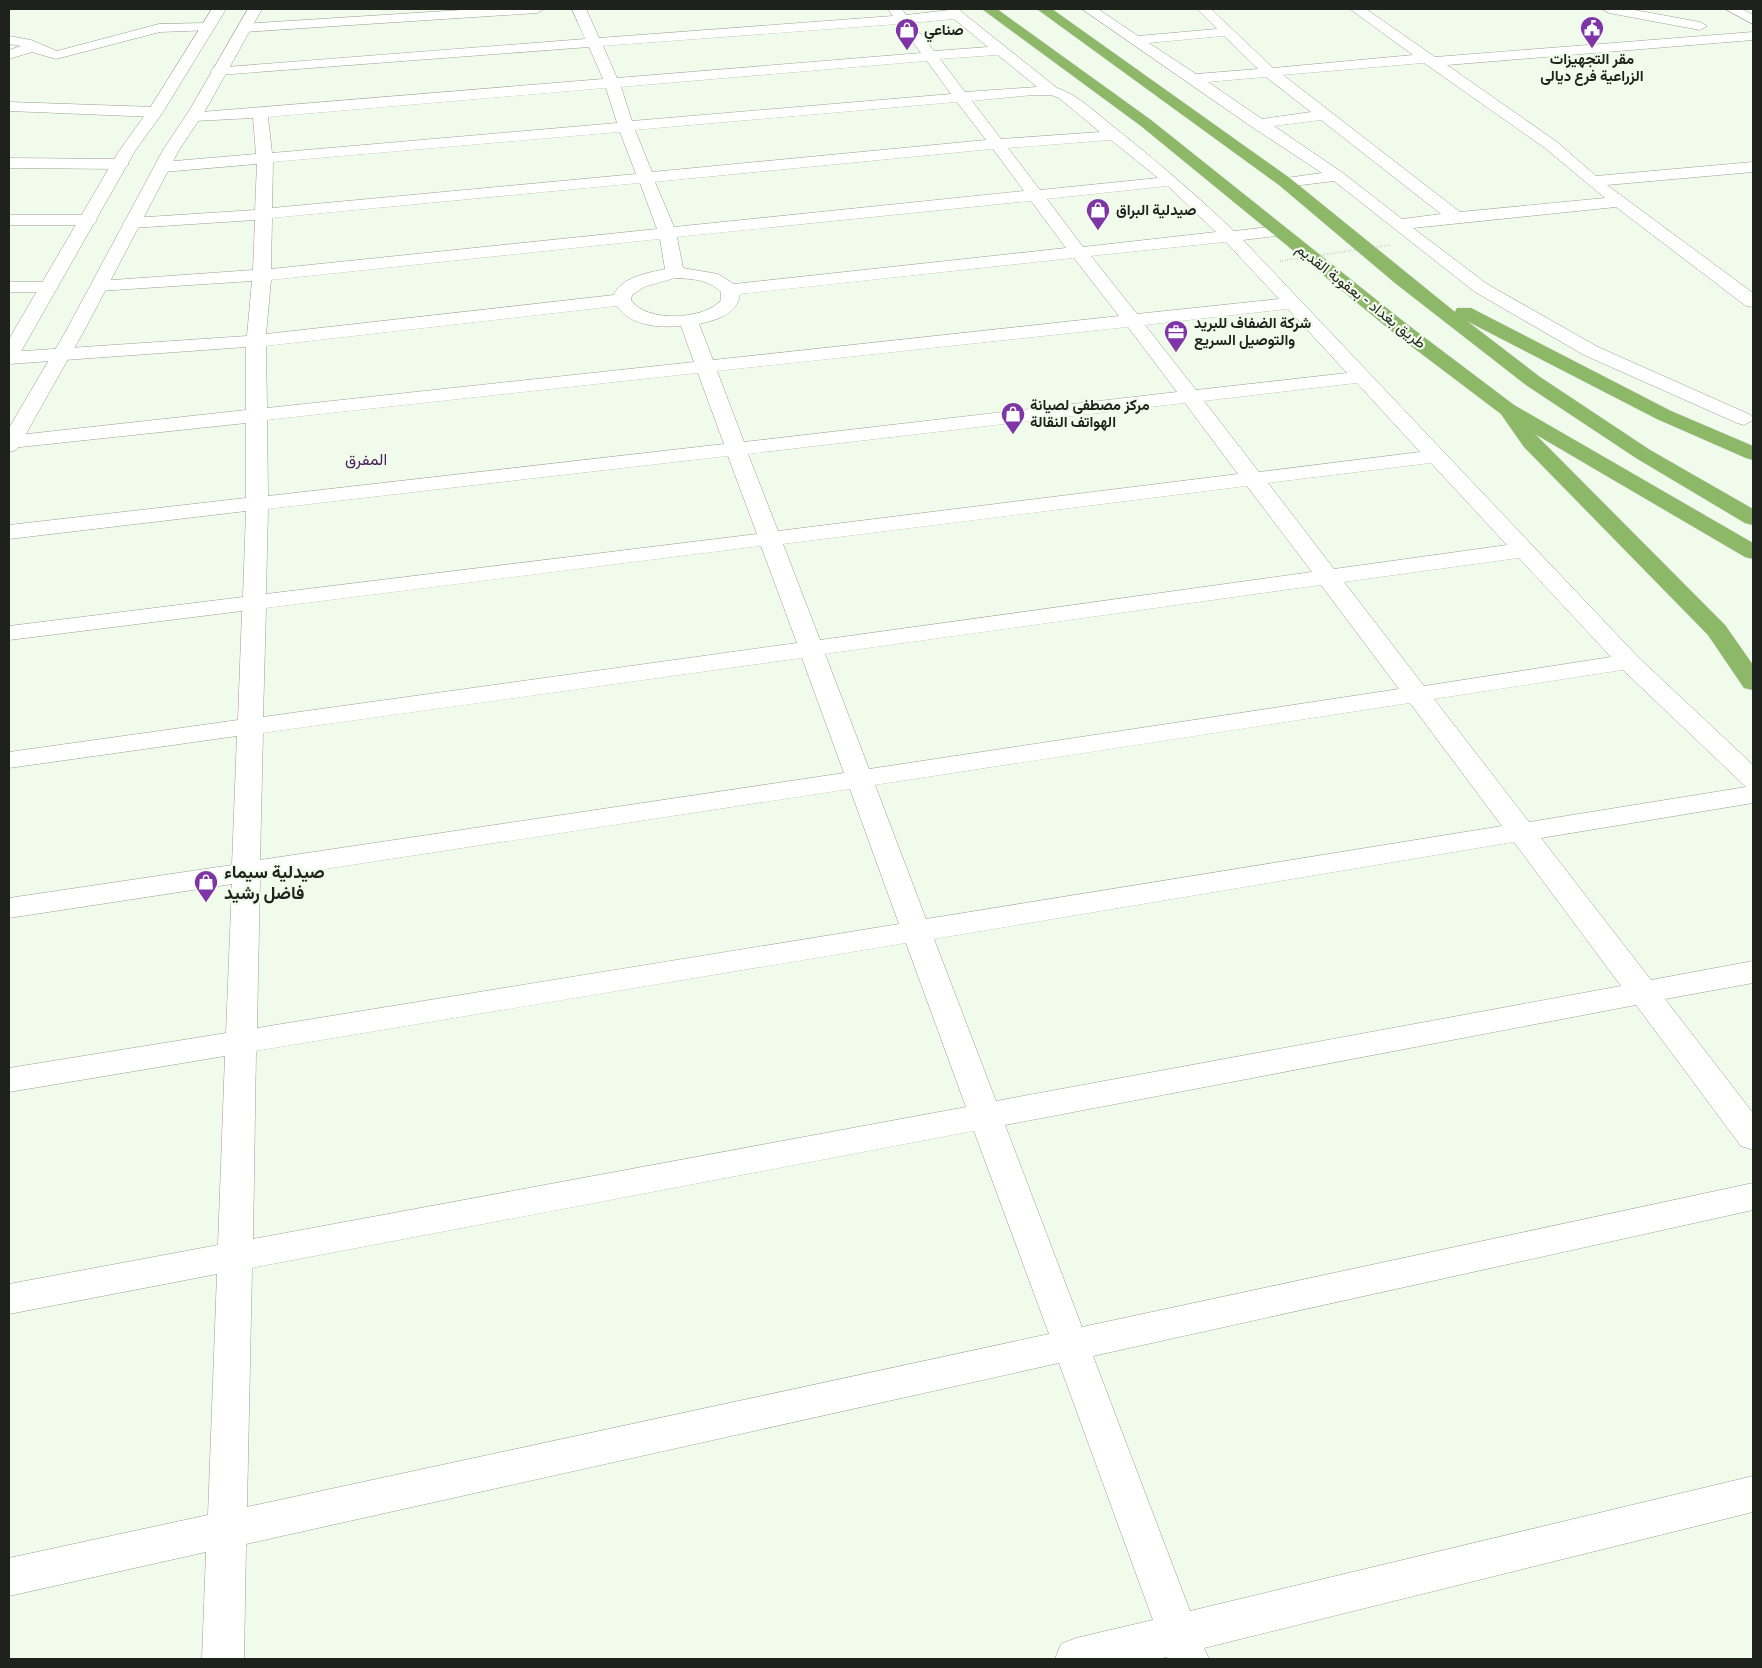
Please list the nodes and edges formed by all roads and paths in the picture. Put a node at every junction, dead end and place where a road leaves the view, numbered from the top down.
1 (219, 9) edge
2 (255, 9) edge
3 (537, 9) edge
4 (579, 9) edge
5 (990, 9) edge
6 (1089, 9) edge
7 (1204, 9) edge
8 (1357, 9) edge
9 (1609, 9) edge
10 (1732, 9) edge
11 (954, 12) edge
12 (900, 14) edge
13 (1038, 14) edge
14 (1005, 20) junction
15 (1753, 20) edge
16 (1700, 26) dead end
17 (207, 27) junction
18 (244, 28) junction
19 (1228, 32) junction
20 (1753, 36) edge
21 (9, 40) edge
22 (1135, 40) junction
23 (593, 44) junction
24 (32, 47) junction
25 (1001, 50) junction
26 (9, 55) edge
27 (931, 56) junction
28 (1429, 60) junction
29 (1166, 61) junction
30 (1123, 67) junction
31 (218, 71) junction
32 (1269, 72) junction
33 (1194, 79) junction
34 (612, 83) junction
35 (1052, 91) junction
36 (962, 96) junction
37 (9, 106) edge
38 (155, 112) junction
39 (260, 113) junction
40 (194, 116) junction
41 (1325, 116) junction
42 (1257, 124) junction
43 (626, 128) junction
44 (1116, 135) junction
45 (998, 144) junction
46 (265, 160) junction
47 (1386, 162) junction
48 (9, 163) edge
49 (121, 164) junction
50 (1366, 165) dead end
51 (1753, 166) edge
52 (163, 167) junction
53 (1337, 171) junction
54 (644, 178) junction
55 (1172, 181) junction
56 (1592, 181) junction
57 (1286, 182) junction
58 (1038, 196) junction
59 (1620, 202) junction
60 (264, 214) junction
61 (1456, 217) junction
62 (9, 220) edge
63 (88, 220) junction
64 (132, 223) junction
65 (1398, 226) junction
66 (1278, 231) junction
67 (667, 232) junction
68 (1230, 236) junction
69 (1390, 244) dead end
70 (1078, 252) junction
71 (1280, 261) dead end
72 (675, 274) junction
73 (262, 275) junction
74 (1401, 279) junction
75 (99, 286) junction
76 (9, 287) edge
77 (49, 287) junction
78 (730, 290) junction
79 (622, 300) junction
80 (1753, 302) edge
81 (1293, 303) junction
82 (688, 320) junction
83 (1133, 321) junction
84 (256, 341) junction
85 (61, 355) junction
86 (9, 356) edge
87 (705, 367) junction
88 (1362, 377) junction
89 (1190, 397) junction
90 (1507, 409) junction
91 (258, 415) junction
92 (1750, 419) edge
93 (10, 444) edge
94 (736, 449) junction
95 (1753, 454) edge
96 (1436, 456) junction
97 (1253, 479) junction
98 (257, 504) junction
99 (1753, 518) edge
100 (9, 532) edge
101 (769, 539) junction
102 (1524, 550) junction
103 (1753, 552) edge
104 (1328, 577) junction
105 (253, 603) junction
106 (9, 633) edge
107 (810, 649) junction
108 (1629, 662) junction
109 (1753, 683) edge
110 (1417, 695) junction
111 (250, 727) junction
112 (9, 760) edge
113 (859, 779) junction
114 (1753, 780) edge
115 (1753, 794) edge
116 (1522, 832) junction
117 (245, 872) junction
118 (9, 908) edge
119 (916, 931) junction
120 (1753, 972) edge
121 (1644, 993) junction
122 (241, 1042) junction
123 (9, 1080) edge
124 (985, 1116) junction
125 (1753, 1137) edge
126 (1753, 1196) edge
127 (235, 1256) junction
128 (9, 1299) edge
129 (1070, 1345) junction
130 (1753, 1494) edge
131 (227, 1529) junction
132 (9, 1576) edge
133 (1183, 1647) edge
134 (223, 1659) edge
135 (1076, 1659) edge

1 - 17 street
2 - 18 street
3 - 18 street
4 - 23 street
5 - 14 highway, طريق بغداد - بعقوبة القديم
6 - 22 street
7 - 19 street
8 - 28 street
9 - 16 street
10 - 15 street
11 - 12 street
11 - 25 street
12 - 23 street
12 - 27 street
13 - 14 highway
13 - 30 highway
14 - 66 highway, طريق بغداد - بعقوبة القديم
17 - 24 street
17 - 38 street
18 - 31 street
19 - 22 street
19 - 32 street
20 - 28 street
21 - 24 street
22 - 29 street
23 - 31 street
23 - 34 street
24 - 26 street
25 - 27 street
25 - 35 street
27 - 34 street
27 - 36 street
28 - 32 street
28 - 56 street
29 - 30 street
29 - 33 street
30 - 57 highway
31 - 40 street
32 - 33 street
32 - 41 street
33 - 42 street
34 - 39 street
34 - 43 street
35 - 36 street
35 - 44 street
36 - 43 street
36 - 45 street
37 - 38 street
38 - 49 street
39 - 40 street
39 - 46 street
40 - 52 street
41 - 42 street
41 - 47 street
42 - 53 street
43 - 46 street
43 - 54 street
44 - 45 street
44 - 55 street
45 - 54 street
45 - 58 street
46 - 52 street
46 - 60 street
47 - 50 street
47 - 61 street
48 - 49 street
49 - 63 street
51 - 56 street
52 - 64 street
53 - 57 street
53 - 65 street
54 - 60 street
54 - 67 street
55 - 58 street
55 - 68 street
56 - 59 street
57 - 74 highway
58 - 67 street
58 - 70 street
59 - 61 street
59 - 80 street
60 - 64 street
60 - 73 street
61 - 65 street
62 - 63 street
63 - 77 street
64 - 75 street
65 - 92 street
66 - 68 street
66 - 90 highway, طريق بغداد - بعقوبة القديم
67 - 72 street
67 - 73 street
68 - 70 street
68 - 81 street
69 - 71 path, bridge
70 - 78 street
70 - 83 street
72 - 78 street
72 - 79 street
73 - 75 street
73 - 84 street
74 - 95 highway
74 - 99 highway
75 - 85 street
76 - 77 street
77 - 86 street
78 - 82 street
79 - 82 street
79 - 84 street
81 - 83 street
81 - 88 street
82 - 87 street
83 - 87 street
83 - 89 street
84 - 85 street
84 - 91 street
85 - 86 street
85 - 93 street
87 - 91 street
87 - 94 street
88 - 89 street
88 - 96 street
89 - 94 street
89 - 97 street
90 - 103 highway, طريق بغداد - بعقوبة القديم
90 - 109 highway
91 - 93 street
91 - 98 street
94 - 98 street
94 - 101 street
96 - 97 street
96 - 102 street
97 - 101 street
97 - 104 street
98 - 100 street
98 - 105 street
101 - 105 street
101 - 107 street
102 - 104 street
102 - 108 street
104 - 107 street
104 - 110 street
105 - 106 street
105 - 111 street
107 - 111 street
107 - 113 street
108 - 110 street
108 - 114 street
110 - 113 street
110 - 116 street
111 - 112 street
111 - 117 street
113 - 117 street
113 - 119 street
115 - 116 street
116 - 119 street
116 - 121 street
117 - 118 street
117 - 122 street
119 - 122 street
119 - 124 street
120 - 121 street
121 - 124 street
121 - 125 street
122 - 123 street
122 - 127 street
124 - 127 street
124 - 129 street
126 - 129 street
127 - 128 street
127 - 131 street
129 - 131 street
129 - 133 street
130 - 133 street
131 - 132 street
131 - 134 street
133 - 135 street

